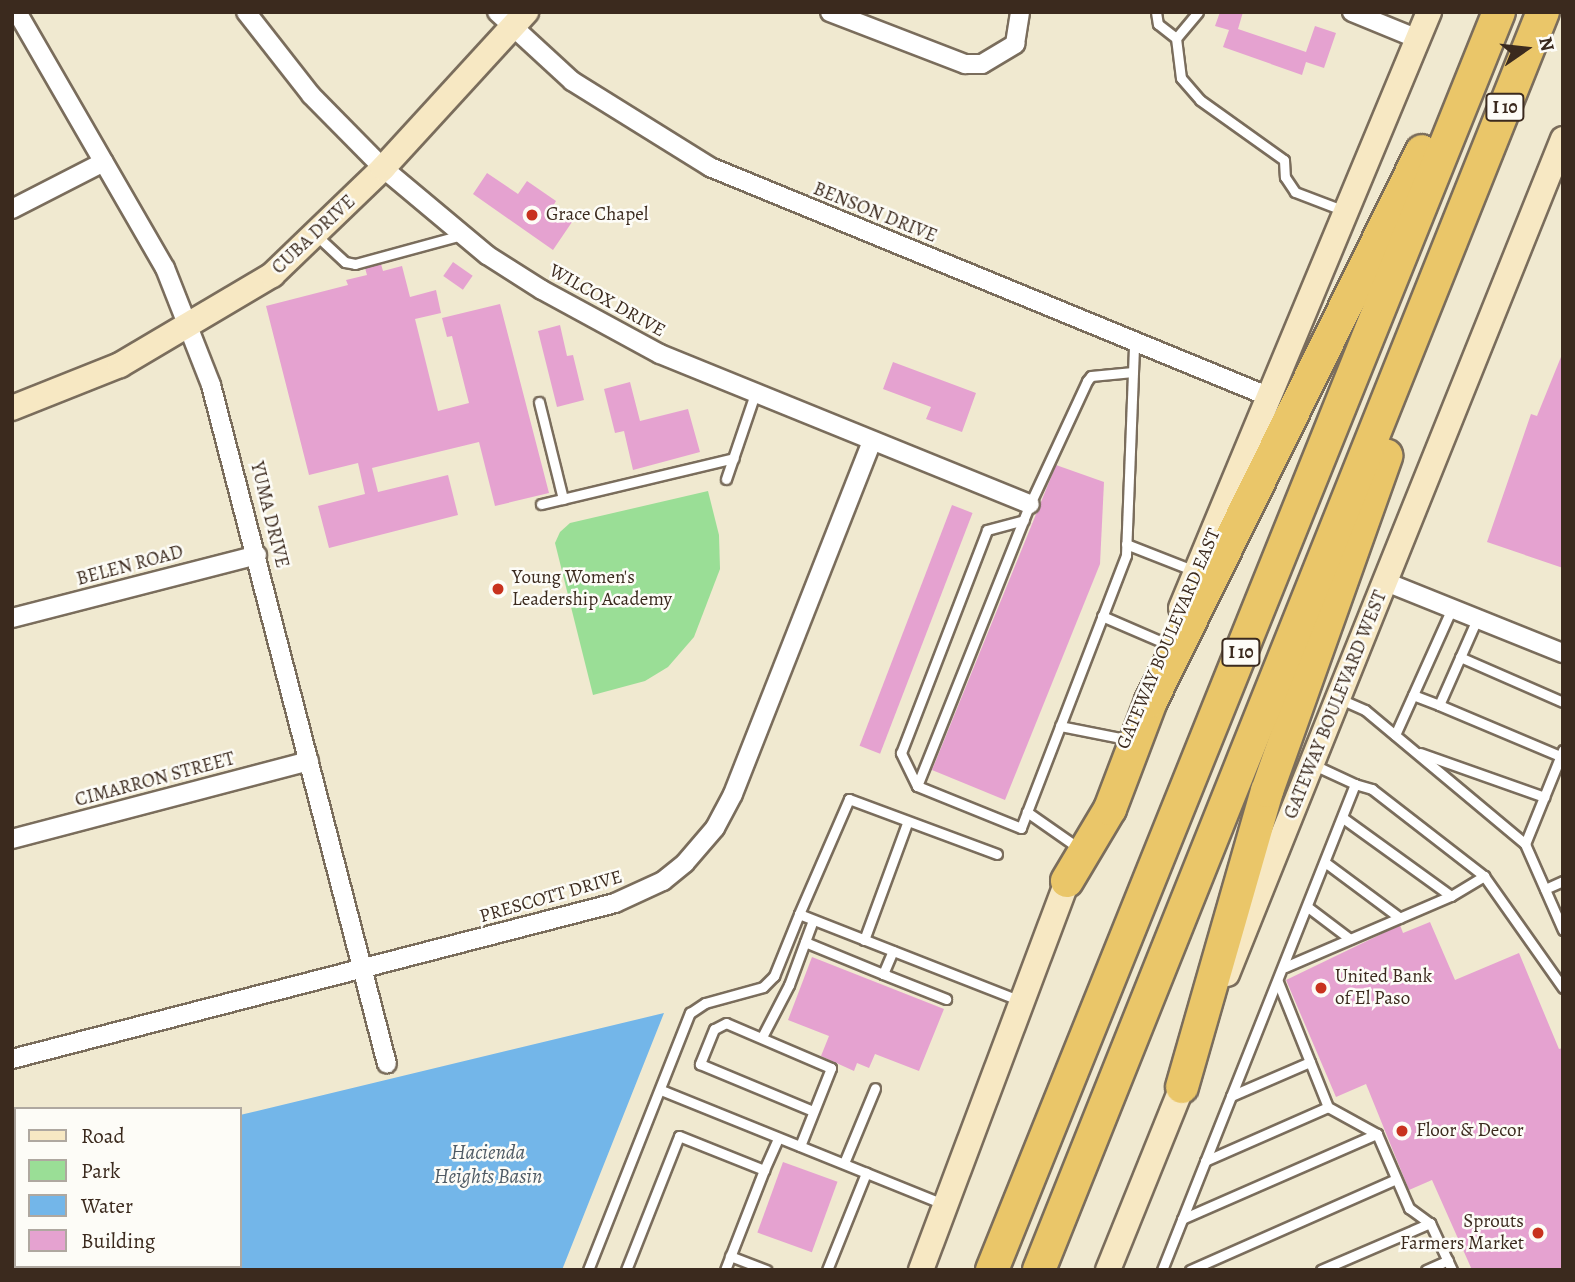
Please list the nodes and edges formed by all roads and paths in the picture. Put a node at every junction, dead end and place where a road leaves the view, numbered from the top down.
1 (17, 12) edge
2 (246, 12) edge
3 (830, 12) edge
4 (1020, 12) edge
5 (1156, 12) edge
6 (1198, 12) edge
7 (1352, 12) edge
8 (1429, 12) edge
9 (1544, 12) edge
10 (512, 17) edge
11 (1494, 24) edge
12 (1175, 38) junction
13 (1418, 39) junction
14 (1563, 139) edge
15 (104, 162) junction
16 (383, 168) junction
17 (1466, 201) junction
18 (12, 209) edge
19 (1346, 212) junction
20 (463, 234) junction
21 (317, 236) junction
22 (191, 327) junction
23 (1134, 342) junction
24 (1133, 372) junction
25 (755, 394) junction
26 (1270, 397) junction
27 (539, 402) dead end
28 (12, 408) edge
29 (872, 442) junction
30 (734, 458) junction
31 (726, 479) dead end
32 (563, 499) junction
33 (541, 504) dead end
34 (1027, 512) junction
35 (1126, 544) junction
36 (257, 555) junction
37 (1197, 572) junction
38 (1386, 582) junction
39 (1451, 608) junction
40 (1102, 616) junction
41 (12, 618) edge
42 (1477, 619) junction
43 (1167, 644) junction
44 (1563, 653) edge
45 (1460, 657) junction
46 (1413, 695) junction
47 (1339, 699) junction
48 (1563, 702) edge
49 (1439, 705) junction
50 (1060, 726) junction
51 (1395, 735) junction
52 (1131, 740) junction
53 (1414, 751) junction
54 (1562, 753) edge
55 (309, 761) junction
56 (1312, 764) junction
57 (1355, 784) junction
58 (917, 786) junction
59 (1544, 797) junction
60 (1027, 812) junction
61 (1343, 818) junction
62 (907, 823) junction
63 (12, 839) edge
64 (1525, 844) junction
65 (1082, 850) junction
66 (997, 854) dead end
67 (1326, 863) junction
68 (1484, 876) junction
69 (1563, 880) edge
70 (1067, 881) joint
71 (1545, 889) junction
72 (1451, 897) junction
73 (1309, 908) junction
74 (799, 914) junction
75 (1400, 918) junction
76 (813, 920) junction
77 (1563, 930) edge
78 (1350, 939) junction
79 (864, 940) junction
80 (805, 942) junction
81 (893, 951) junction
82 (1284, 967) junction
83 (363, 969) junction
84 (883, 974) junction
85 (1278, 982) junction
86 (1563, 988) edge
87 (946, 999) dead end
88 (1022, 1001) junction
89 (762, 1037) junction
90 (12, 1059) edge
91 (1310, 1062) junction
92 (387, 1063) dead end
93 (1182, 1087) junction
94 (875, 1088) dead end
95 (661, 1090) junction
96 (1231, 1096) junction
97 (1328, 1107) junction
98 (813, 1111) junction
99 (1377, 1134) junction
100 (778, 1138) junction
101 (800, 1146) junction
102 (1205, 1161) junction
103 (844, 1163) junction
104 (764, 1170) junction
105 (866, 1173) junction
106 (1396, 1179) junction
107 (947, 1205) junction
108 (1182, 1219) junction
109 (1430, 1223) junction
110 (730, 1256) junction
111 (1448, 1260) junction
112 (588, 1270) edge
113 (626, 1270) edge
114 (724, 1270) edge
115 (766, 1270) edge
116 (827, 1270) edge
117 (921, 1270) edge
118 (992, 1270) edge
119 (1039, 1270) edge
120 (1108, 1270) edge
121 (1162, 1270) edge
122 (1190, 1270) edge
123 (1321, 1270) edge
124 (1426, 1270) edge
125 (1452, 1270) edge

1 - 15 street, YUMA DRIVE
2 - 16 street, WILCOX DRIVE
3 - 4 street
5 - 12 lane
6 - 12 lane
7 - 13 street
8 - 13 main road, GATEWAY BOULEVARD EAST
9 - 17 highway, I 10
10 - 16 main road, CUBA DRIVE
10 - 23 street, BENSON DRIVE
11 - 52 highway
11 - 118 highway, I 10
12 - 19 lane
13 - 19 main road, GATEWAY BOULEVARD EAST
14 - 38 main road, GATEWAY BOULEVARD WEST
15 - 18 street
15 - 22 street, YUMA DRIVE
16 - 20 street, WILCOX DRIVE
16 - 21 main road, CUBA DRIVE
17 - 93 highway
17 - 119 highway, I 10
19 - 26 main road, GATEWAY BOULEVARD EAST
20 - 21 lane
20 - 25 street, WILCOX DRIVE
21 - 22 main road, CUBA DRIVE
22 - 28 main road, CUBA DRIVE
22 - 36 street, YUMA DRIVE
23 - 24 lane
23 - 26 street, BENSON DRIVE
24 - 34 lane
24 - 35 lane
25 - 29 street, WILCOX DRIVE
25 - 30 lane
26 - 37 main road, GATEWAY BOULEVARD EAST
27 - 32 lane
29 - 34 street, WILCOX DRIVE
29 - 83 street, PRESCOTT DRIVE
30 - 31 lane
30 - 32 lane
32 - 33 lane
34 - 58 lane
34 - 58 lane
35 - 37 lane
35 - 40 lane
36 - 41 street, BELEN ROAD
36 - 55 street, YUMA DRIVE
37 - 43 main road, GATEWAY BOULEVARD EAST
38 - 39 street
38 - 47 main road, GATEWAY BOULEVARD WEST
39 - 42 street
39 - 46 lane
40 - 43 lane
40 - 50 lane
42 - 44 street
42 - 45 lane
43 - 52 main road, GATEWAY BOULEVARD EAST
45 - 48 lane
45 - 49 lane
46 - 49 lane
46 - 51 lane
47 - 51 lane
47 - 56 main road, GATEWAY BOULEVARD WEST
49 - 54 lane
50 - 52 lane
50 - 60 lane
51 - 53 lane
52 - 65 highway
53 - 59 lane
53 - 64 lane
54 - 59 lane
55 - 63 street, CIMARRON STREET
55 - 83 street, YUMA DRIVE
56 - 57 lane
56 - 93 main road, GATEWAY BOULEVARD WEST
57 - 61 lane
57 - 68 lane
58 - 60 lane
59 - 64 lane
60 - 65 lane
61 - 67 lane
61 - 72 lane
62 - 66 lane
62 - 74 lane
62 - 79 lane
64 - 71 lane
65 - 70 highway
67 - 73 lane
67 - 75 lane
68 - 72 lane
68 - 86 lane
69 - 71 lane
70 - 88 main road
71 - 77 lane
72 - 75 lane
73 - 78 lane
73 - 82 lane
74 - 76 lane
74 - 95 lane
75 - 78 lane
76 - 79 lane
76 - 80 lane
78 - 82 lane
79 - 81 lane
80 - 84 lane
80 - 89 lane
81 - 84 lane
81 - 88 lane
82 - 85 lane
83 - 90 street, PRESCOTT DRIVE
83 - 92 street, YUMA DRIVE
84 - 87 lane
85 - 91 lane
85 - 96 lane
88 - 107 main road
89 - 98 lane
89 - 98 lane
91 - 96 lane
91 - 97 lane
93 - 120 main road, GATEWAY BOULEVARD WEST
94 - 103 lane
95 - 100 lane
95 - 112 lane
96 - 102 lane
97 - 99 lane
97 - 102 lane
98 - 101 lane
99 - 106 lane
99 - 108 lane
100 - 101 lane
100 - 104 lane
101 - 103 lane
102 - 108 lane
103 - 105 lane
104 - 110 lane
104 - 113 lane
105 - 107 lane
105 - 116 lane
106 - 109 lane
106 - 122 lane
107 - 117 main road
108 - 121 lane
109 - 111 lane
109 - 123 lane
110 - 114 lane
110 - 115 lane
111 - 124 lane
111 - 125 lane

